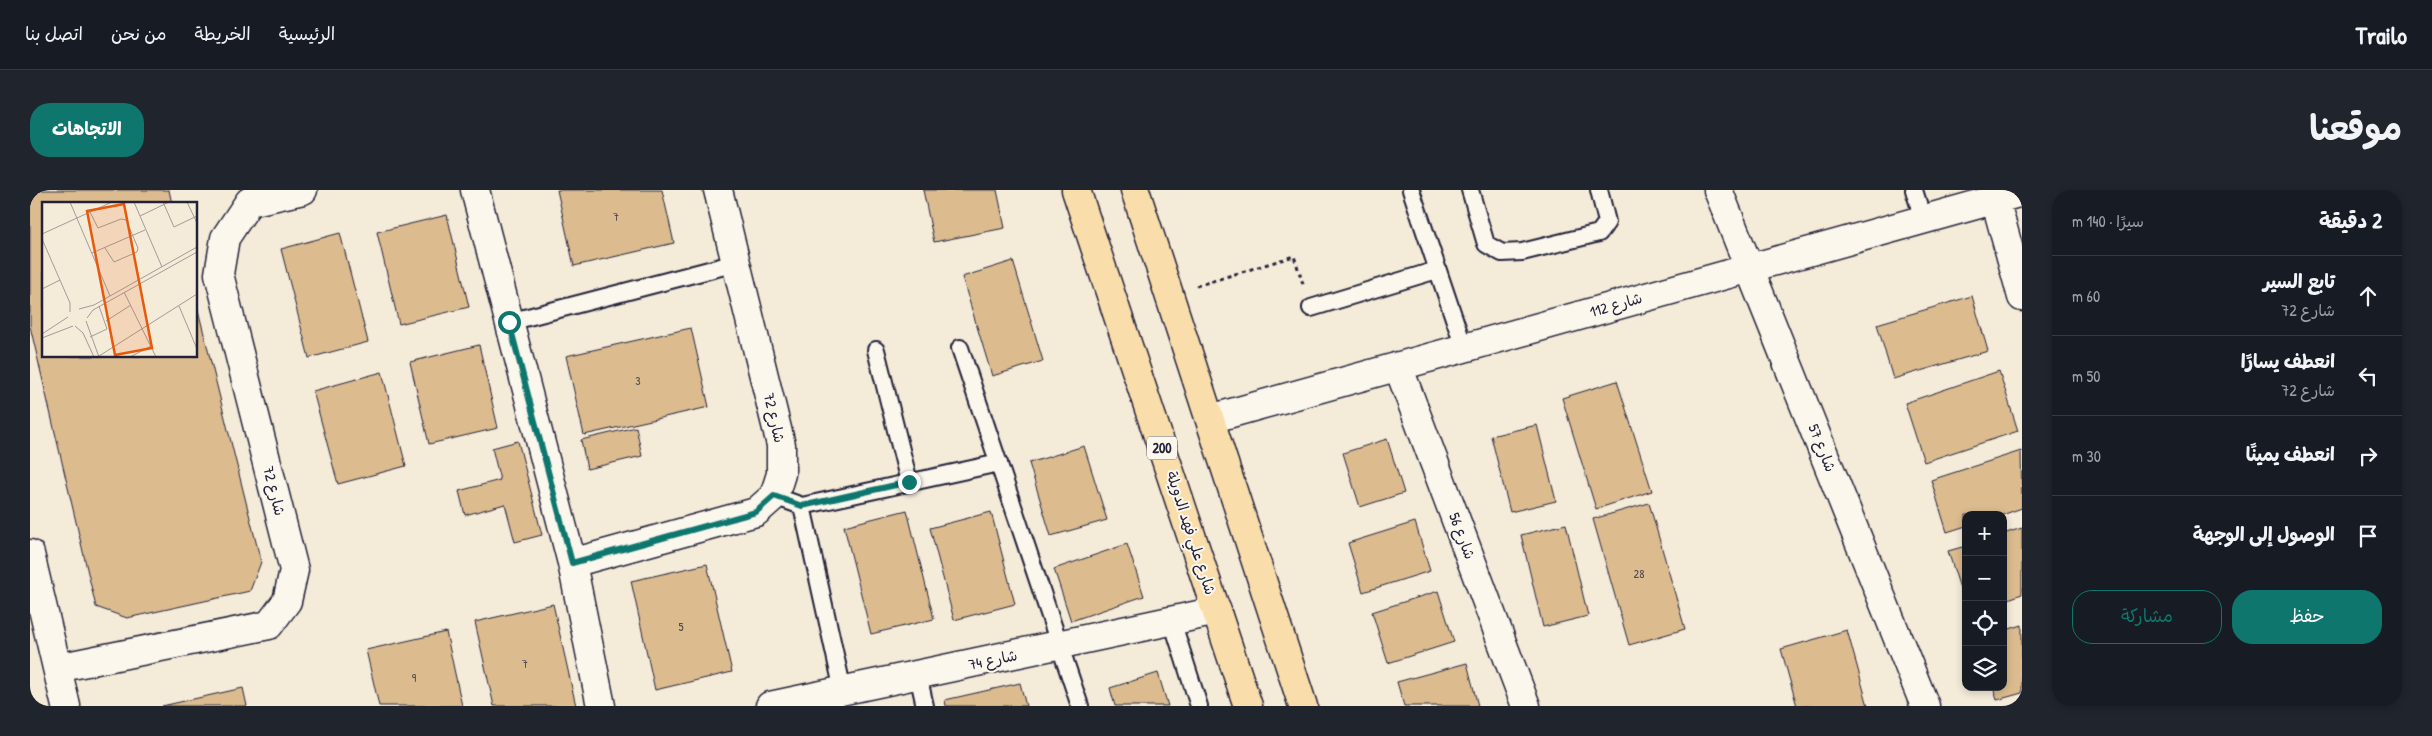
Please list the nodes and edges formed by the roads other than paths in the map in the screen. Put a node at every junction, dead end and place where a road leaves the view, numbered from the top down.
1 (303, 190) edge
2 (475, 190) edge
3 (718, 190) edge
4 (1076, 190) edge
5 (1135, 190) edge
6 (1411, 190) edge
7 (1470, 190) edge
8 (1599, 190) edge
9 (1718, 190) edge
10 (1914, 190) edge
11 (2022, 192) edge
12 (1995, 199) junction
13 (1923, 219) junction
14 (736, 263) junction
15 (1750, 268) junction
16 (1437, 270) junction
17 (2022, 297) edge
18 (1310, 308) road end
19 (509, 322) junction
20 (960, 348) dead end
21 (1464, 348) junction
22 (876, 350) dead end
23 (1398, 366) junction
24 (1210, 419) junction
25 (999, 463) junction
26 (909, 482) junction
27 (774, 496) junction
28 (802, 506) junction
29 (30, 554) edge
30 (572, 563) junction
31 (1216, 611) junction
32 (1172, 621) junction
33 (1060, 646) junction
34 (57, 668) junction
35 (918, 675) junction
36 (844, 690) junction
37 (776, 705) edge
38 (66, 706) edge
39 (601, 706) edge
40 (926, 706) edge
41 (1080, 706) edge
42 (1200, 706) edge
43 (1248, 706) edge
44 (1303, 706) edge
45 (1526, 706) edge
46 (1925, 706) edge

1 - 34 street, شارع 72
2 - 19 street
3 - 14 street, شارع 72
4 - 31 main road, شارع علي فهد الدويلة / 200
5 - 24 main road
6 - 16 lane
7 - 8 lane
9 - 15 street, شارع 57
10 - 13 lane
11 - 12 street, شارع 112
12 - 13 street, شارع 112
12 - 17 street
13 - 15 street, شارع 112
14 - 19 lane
14 - 27 street, شارع 72
15 - 21 street, شارع 112
15 - 46 street, شارع 57
16 - 18 lane
16 - 21 lane
19 - 30 street
20 - 25 lane
21 - 23 street, شارع 112
22 - 26 lane
23 - 24 street, شارع 112
23 - 45 street, شارع 56
24 - 44 main road
25 - 26 lane
25 - 33 lane
26 - 28 lane
27 - 28 lane
27 - 30 street
28 - 36 lane
29 - 34 street
30 - 39 street
31 - 32 street, شارع 74
31 - 43 main road, شارع علي فهد الدويلة / 200
32 - 33 street, شارع 74
32 - 42 lane
33 - 35 street, شارع 74
33 - 41 lane
34 - 38 street
35 - 36 street, شارع 74
35 - 40 lane
36 - 37 street, شارع 74

